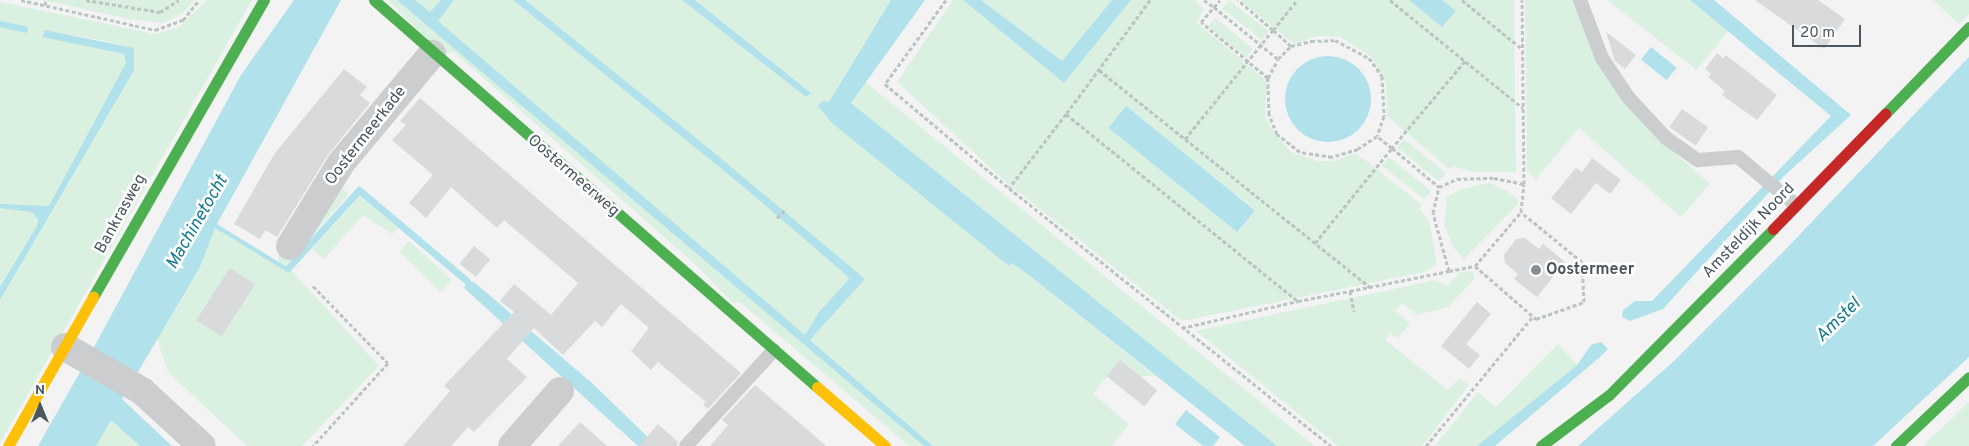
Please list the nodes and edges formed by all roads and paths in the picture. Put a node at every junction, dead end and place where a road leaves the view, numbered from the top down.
1 (22, 0) edge
2 (46, 0) edge
3 (86, 0) edge
4 (179, 0) edge
5 (199, 0) edge
6 (264, 0) edge
7 (374, 0) edge
8 (946, 0) edge
9 (1150, 0) edge
10 (1204, 0) edge
11 (1220, 0) edge
12 (1238, 0) edge
13 (1297, 0) edge
14 (1390, 0) edge
15 (1462, 0) edge
16 (1522, 0) edge
17 (1580, 0) edge
18 (45, 5) junction
19 (1214, 7) junction
20 (1969, 27) edge
21 (1273, 30) junction
22 (1260, 45) junction
23 (1291, 46) junction
24 (1522, 49) junction
25 (432, 54) junction
26 (1278, 59) junction
27 (1247, 60) junction
28 (1465, 61) junction
29 (1099, 70) junction
30 (1268, 78) junction
31 (1523, 108) junction
32 (1066, 114) junction
33 (1377, 136) junction
34 (1185, 139) junction
35 (1392, 148) junction
36 (1524, 184) junction
37 (1439, 187) junction
38 (1009, 188) junction
39 (1796, 205) junction
40 (786, 209) dead end
41 (1521, 212) junction
42 (777, 218) dead end
43 (1315, 243) junction
44 (290, 246) dead end
45 (1475, 266) junction
46 (1449, 271) junction
47 (313, 286) dead end
48 (1370, 287) junction
49 (1350, 291) junction
50 (1298, 301) junction
51 (1354, 312) dead end
52 (1533, 316) junction
53 (1182, 328) junction
54 (774, 350) junction
55 (74, 352) junction
56 (1969, 377) edge
57 (560, 392) dead end
58 (8, 446) edge
59 (202, 446) edge
60 (313, 446) edge
61 (512, 446) edge
62 (686, 446) edge
63 (885, 446) edge
64 (1331, 446) edge
65 (1426, 446) edge
66 (1542, 446) edge
67 (1896, 446) edge

1 - 18 path
2 - 18 path
3 - 4 path
5 - 18 path
6 - 55 street, Bankrasweg
7 - 25 street, Oostermeerweg
8 - 38 path
9 - 29 path
10 - 19 path
11 - 19 path
12 - 21 path
13 - 21 path
14 - 28 path
15 - 24 path
16 - 24 path
17 - 39 lane
19 - 22 path
19 - 27 path
20 - 39 street, Amsteldijk Noord
21 - 22 path
21 - 23 path
22 - 26 path
22 - 27 path
23 - 26 path
23 - 33 path
24 - 31 path
25 - 44 street, Oostermeerkade
25 - 54 street, Oostermeerweg
26 - 30 path
27 - 30 path
27 - 34 path
28 - 31 path
28 - 35 path
29 - 32 path
29 - 34 path
30 - 33 path
31 - 36 path
32 - 38 path
32 - 50 path
33 - 35 path
34 - 43 path
35 - 37 path
35 - 43 path
36 - 37 path
36 - 41 path
37 - 46 path
38 - 53 path
39 - 66 street, Amsteldijk Noord
40 - 42 path
41 - 45 path
41 - 52 path
43 - 48 path
45 - 46 path
45 - 52 path
46 - 48 path
47 - 60 path
48 - 49 path
49 - 50 path
49 - 51 path
50 - 53 path
52 - 65 path
53 - 64 path
54 - 62 lane
54 - 63 street, Oostermeerweg
55 - 58 street, Bankrasweg
55 - 59 street
56 - 67 street
57 - 61 street

